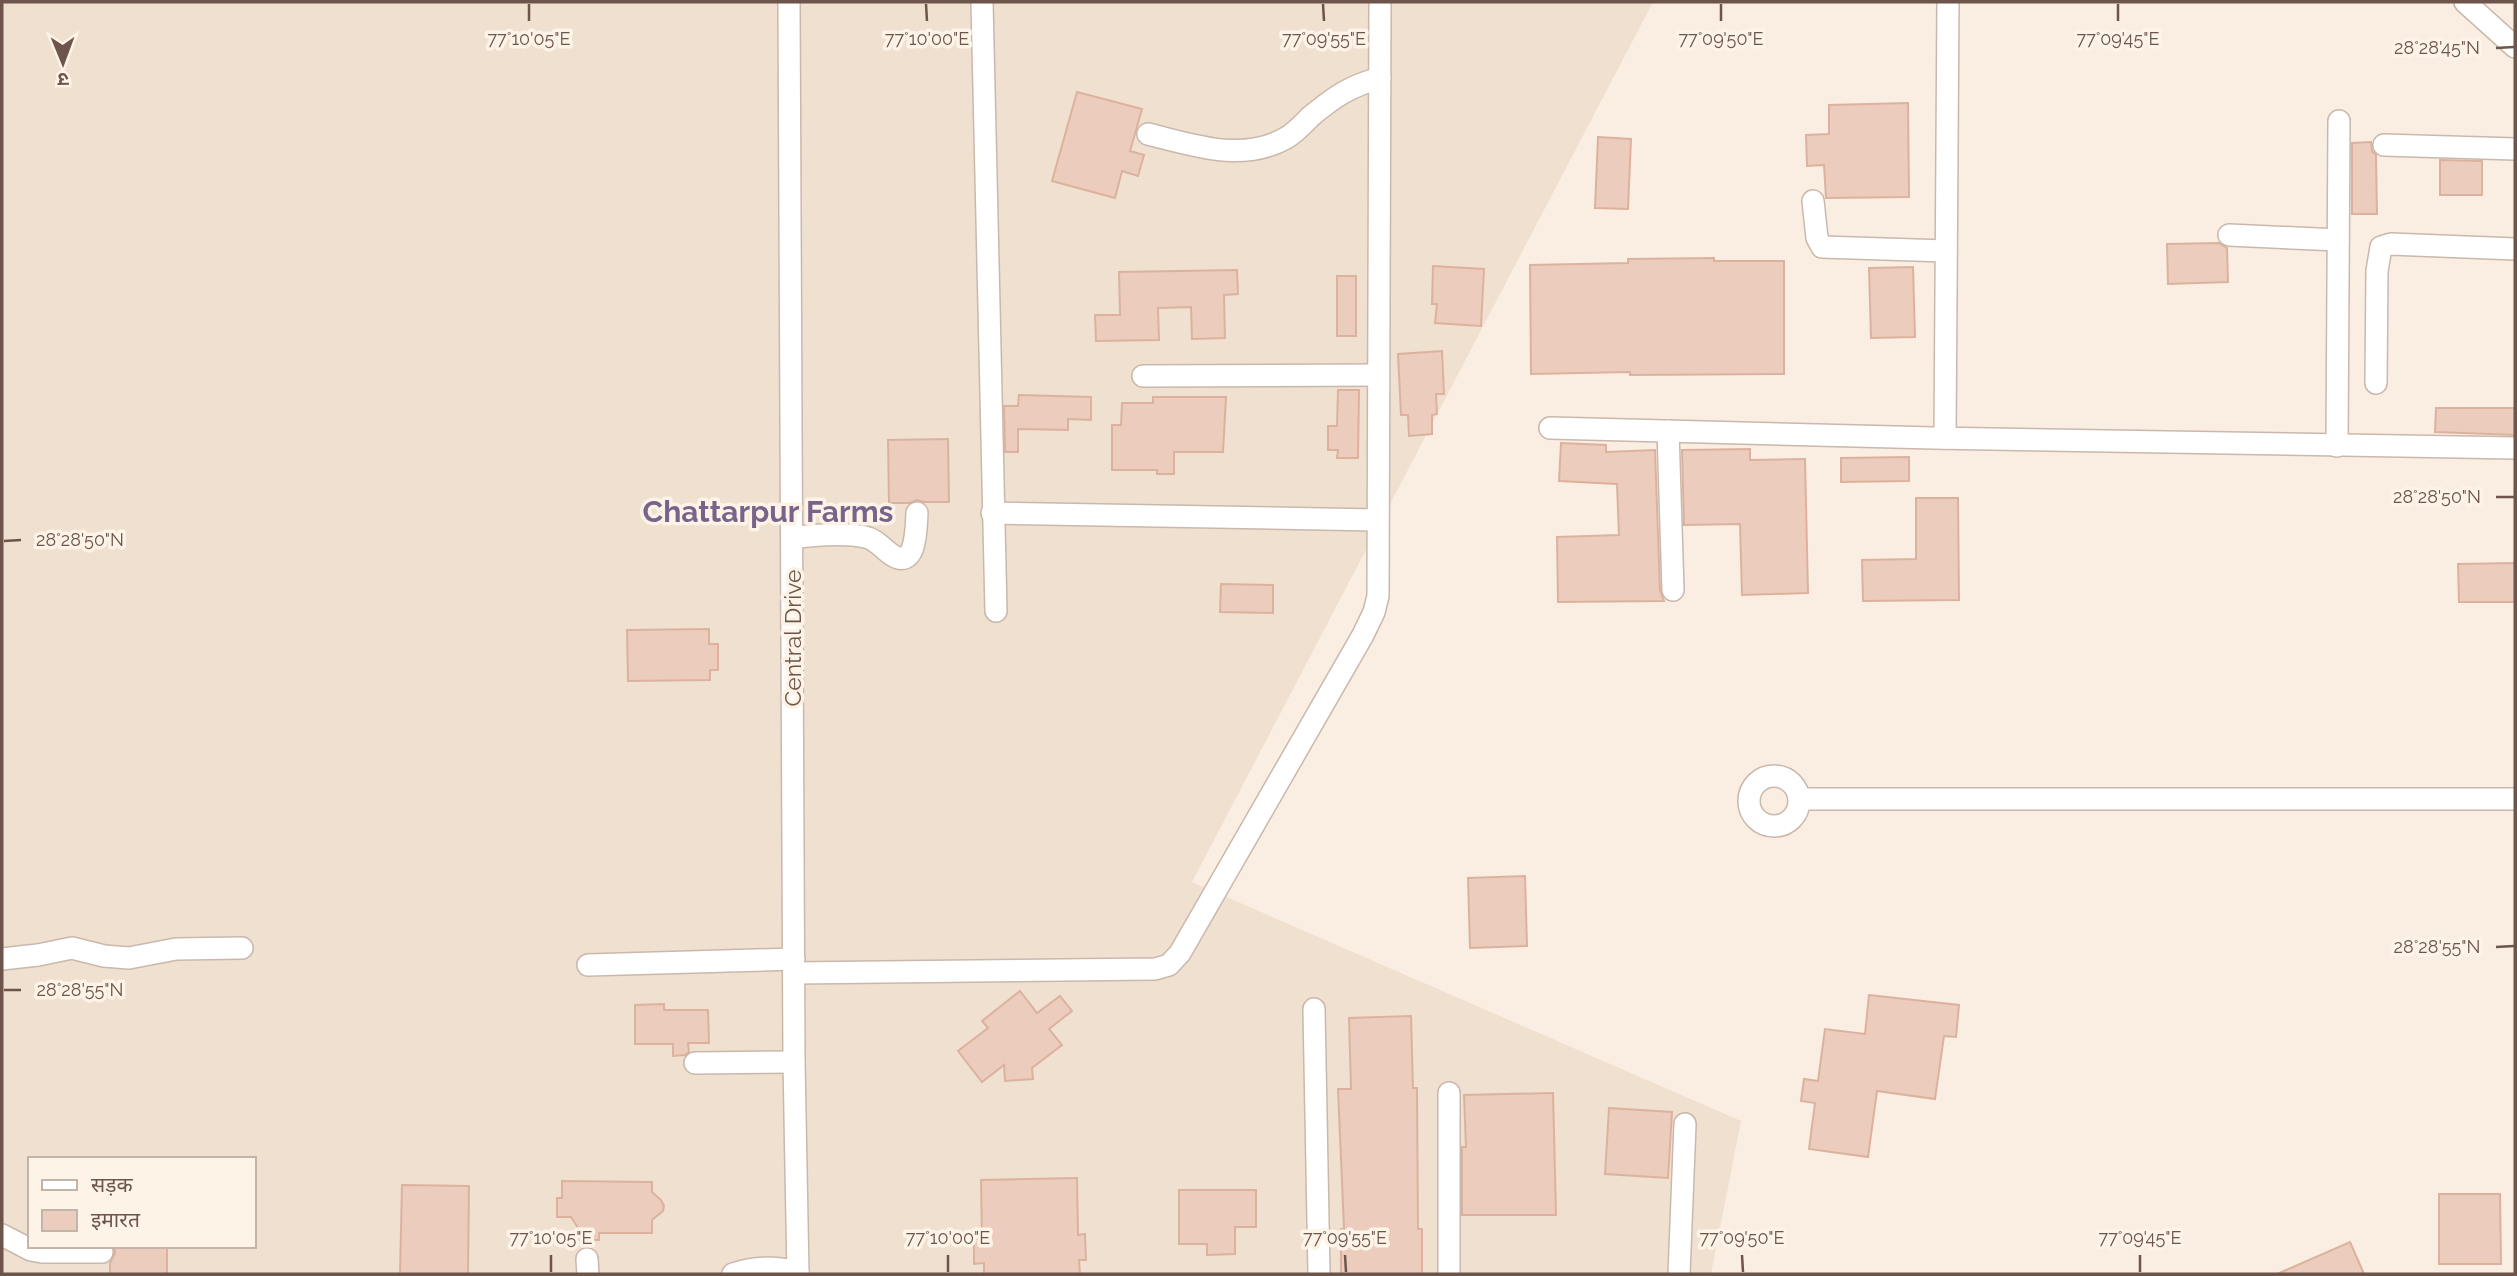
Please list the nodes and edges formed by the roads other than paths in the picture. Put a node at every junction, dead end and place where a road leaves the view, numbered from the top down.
1 (789, 2) edge
2 (982, 2) edge
3 (1380, 2) edge
4 (1948, 2) edge
5 (2465, 2) edge
6 (2515, 47) edge
7 (1380, 78) junction
8 (2339, 121) dead end
9 (1148, 134) dead end
10 (2384, 145) dead end
11 (2515, 149) edge
12 (1813, 201) dead end
13 (2229, 235) dead end
14 (2338, 240) junction
15 (2515, 249) edge
16 (1946, 251) junction
17 (1378, 375) junction
18 (1143, 376) dead end
19 (2376, 383) dead end
20 (1550, 428) dead end
21 (1668, 431) junction
22 (1945, 438) junction
23 (2337, 446) junction
24 (2515, 448) edge
25 (916, 513) dead end
26 (992, 513) junction
27 (1377, 520) junction
28 (792, 537) junction
29 (1673, 590) dead end
30 (996, 611) dead end
31 (1799, 799) dead end
32 (2515, 799) edge
33 (242, 948) dead end
34 (2, 959) edge
35 (588, 965) dead end
36 (794, 966) junction
37 (1314, 1009) dead end
38 (794, 1062) junction
39 (695, 1063) dead end
40 (1449, 1093) dead end
41 (1685, 1124) dead end
42 (2, 1235) edge
43 (102, 1252) dead end
44 (798, 1273) edge
45 (733, 1274) edge
46 (1319, 1274) edge
47 (1449, 1274) edge
48 (1679, 1274) edge

1 - 28 street, Central Drive
2 - 26 street
3 - 7 street
4 - 16 street
5 - 6 street
7 - 9 street
7 - 17 street
8 - 14 street
10 - 11 street
12 - 16 street
13 - 14 street
14 - 23 street
15 - 19 street
16 - 22 street
17 - 18 street
17 - 27 street
20 - 21 street
21 - 22 street
21 - 29 street
22 - 23 street
23 - 24 street
25 - 28 street
26 - 27 street
26 - 30 street
27 - 36 street
28 - 36 street, Central Drive
31 - 32 street
33 - 34 street
35 - 36 street
36 - 38 street, Central Drive
37 - 46 street
38 - 39 street
38 - 44 street, Central Drive
40 - 47 street
41 - 48 street
42 - 43 street
44 - 45 street

